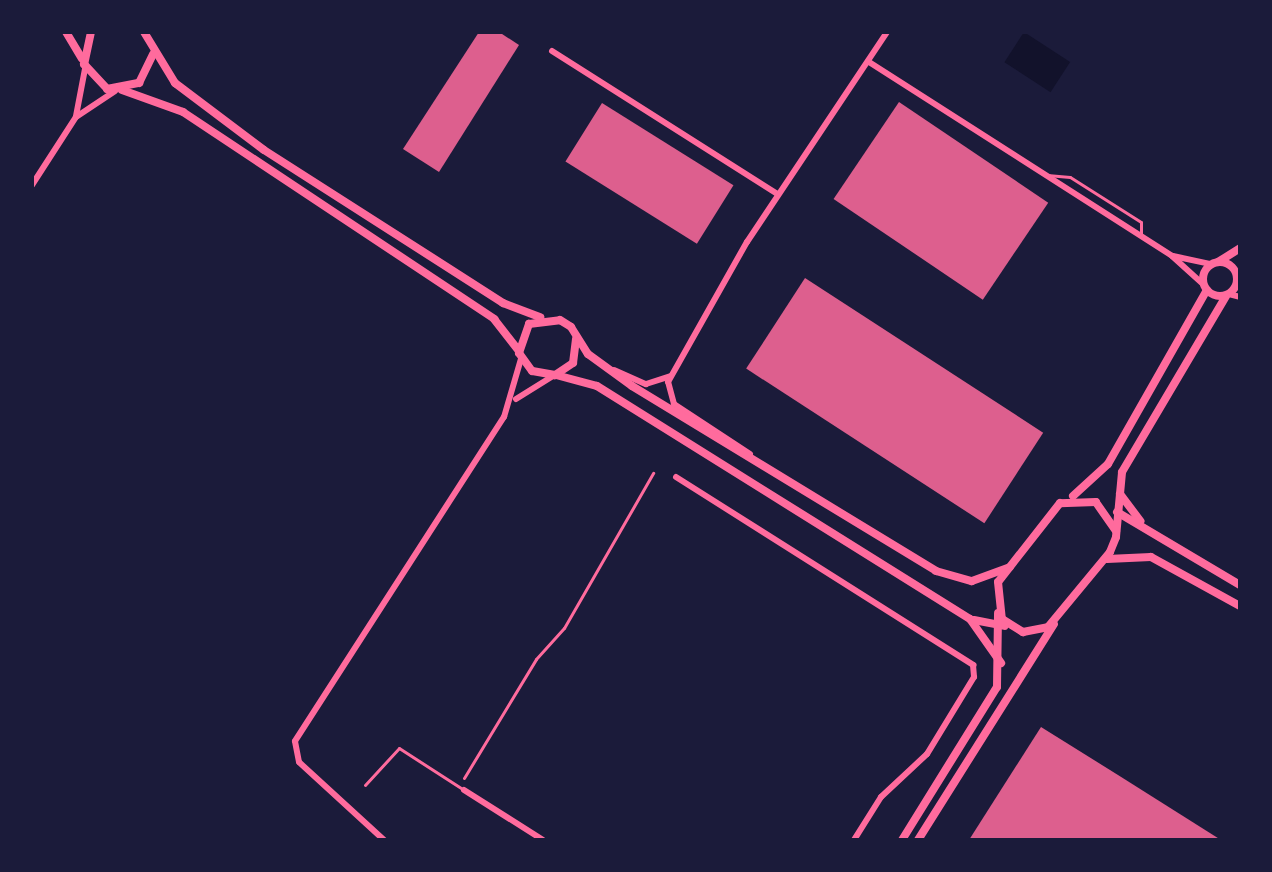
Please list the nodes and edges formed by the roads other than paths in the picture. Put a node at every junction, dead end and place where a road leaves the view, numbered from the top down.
1 (66, 32) edge
2 (91, 32) edge
3 (144, 32) edge
4 (887, 32) edge
5 (152, 45) junction
6 (552, 51) dead end
7 (869, 62) junction
8 (85, 66) junction
9 (120, 90) junction
10 (76, 117) junction
11 (35, 173) edge
12 (1046, 175) junction
13 (32, 185) edge
14 (777, 194) junction
15 (1141, 235) junction
16 (1240, 248) edge
17 (1172, 256) junction
18 (1215, 263) junction
19 (1239, 278) edge
20 (1205, 288) junction
21 (1227, 295) junction
22 (1240, 297) edge
23 (544, 317) junction
24 (576, 339) junction
25 (521, 358) junction
26 (599, 362) junction
27 (554, 375) junction
28 (670, 376) junction
29 (513, 402) junction
30 (773, 469) junction
31 (676, 477) dead end
32 (1119, 482) junction
33 (1069, 499) junction
34 (1104, 507) junction
35 (1118, 513) junction
36 (1116, 531) junction
37 (1160, 535) junction
38 (1010, 567) junction
39 (1094, 568) junction
40 (1240, 585) edge
41 (1240, 606) edge
42 (998, 612) junction
43 (1058, 618) junction
44 (970, 619) junction
45 (999, 625) junction
46 (1012, 627) junction
47 (1001, 663) junction
48 (365, 785) dead end
49 (464, 790) joint
50 (384, 840) edge
51 (543, 840) edge
52 (854, 840) edge
53 (902, 840) edge
54 (918, 840) edge

1 - 8 street
2 - 8 street
3 - 5 street
4 - 7 street
5 - 9 street
5 - 23 street
6 - 14 street
7 - 12 street
7 - 14 street
8 - 9 street
8 - 10 street
9 - 10 street
9 - 25 street
10 - 11 street
11 - 13 street
12 - 15 street
12 - 15 lane
14 - 28 street
15 - 17 street
16 - 18 street
17 - 18 street
17 - 20 street
18 - 19 street
18 - 20 street
19 - 21 street
20 - 21 street
20 - 33 street
21 - 22 street
21 - 32 street
23 - 24 street
23 - 25 street
24 - 26 street
24 - 27 street
25 - 27 street
25 - 29 street
26 - 28 street
26 - 30 street
27 - 29 street
27 - 44 street
28 - 30 street
29 - 50 street
30 - 38 street
31 - 52 street
32 - 35 street
32 - 37 street
33 - 34 street
33 - 38 street
34 - 35 street
34 - 36 street
35 - 36 street
35 - 37 street
36 - 39 street
37 - 40 street
38 - 42 street
39 - 41 street
39 - 43 street
42 - 45 street
42 - 46 street
43 - 46 street
43 - 54 street
44 - 45 street
44 - 47 street
45 - 46 street
45 - 47 street
47 - 53 street
48 - 49 lane
49 - 51 street

